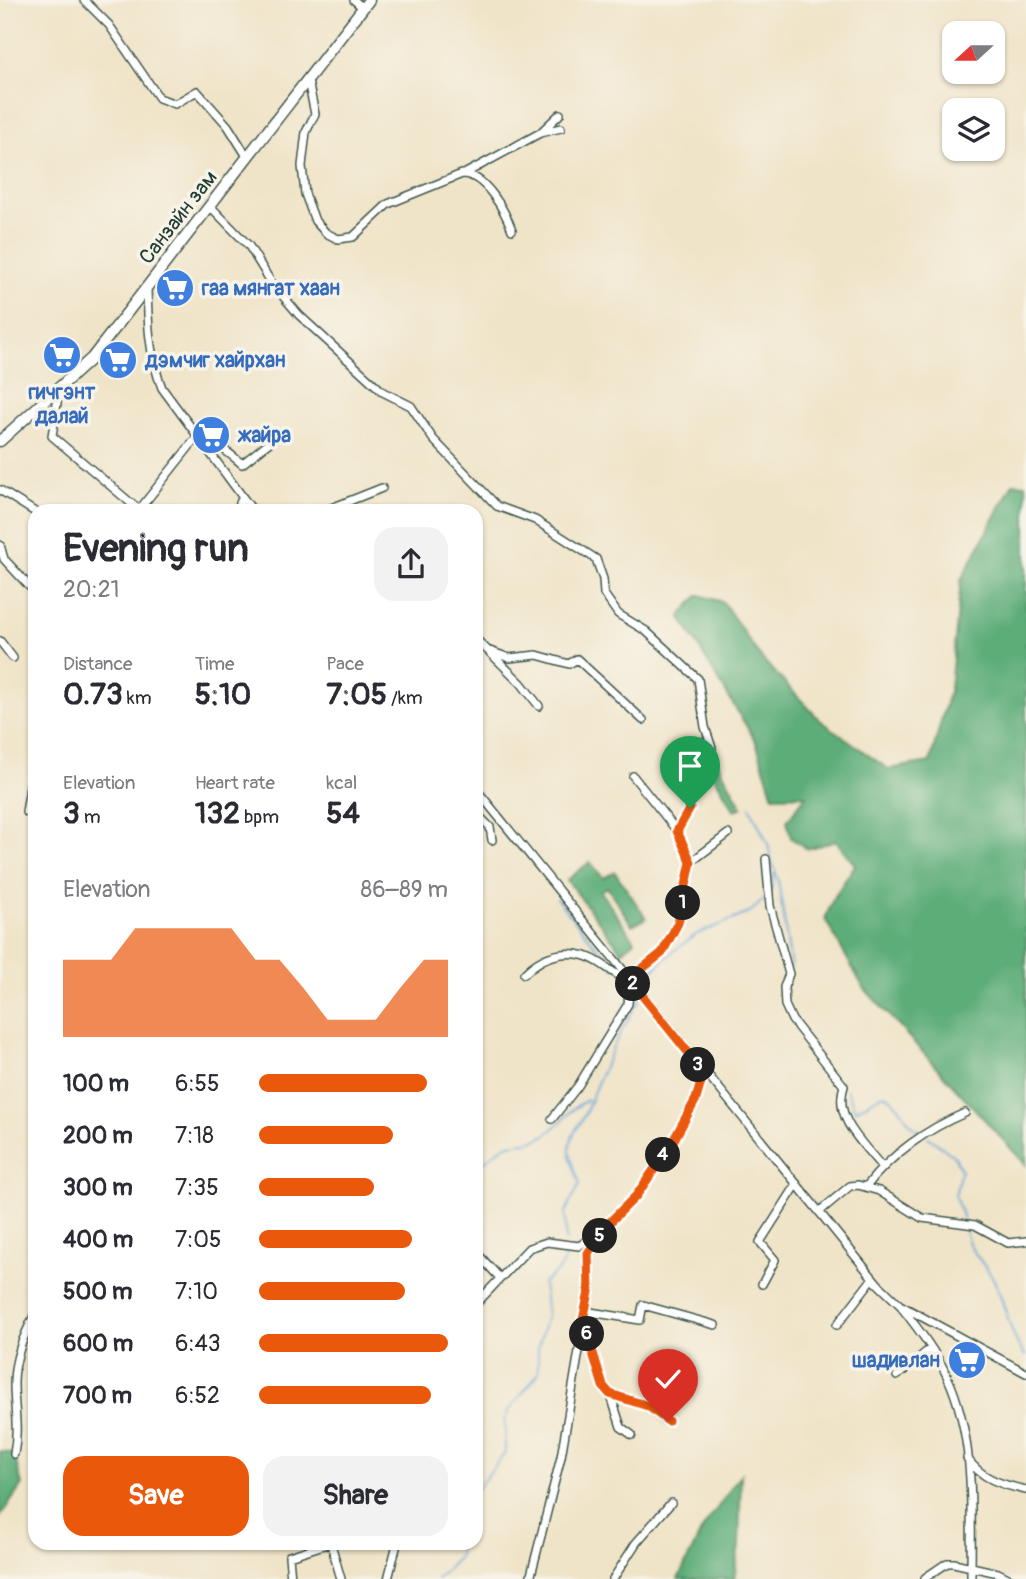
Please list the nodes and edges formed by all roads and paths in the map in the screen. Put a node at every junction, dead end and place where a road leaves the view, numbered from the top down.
1 (84, 0) edge
2 (354, 0) edge
3 (366, 4) edge
4 (308, 82) junction
5 (560, 114) dead end
6 (561, 128) dead end
7 (540, 133) junction
8 (248, 158) junction
9 (463, 174) junction
10 (211, 207) junction
11 (512, 230) dead end
12 (147, 288) junction
13 (59, 388) junction
14 (281, 433) dead end
15 (197, 437) junction
16 (0, 441) edge
17 (204, 447) junction
18 (382, 488) dead end
19 (0, 490) edge
20 (242, 498) junction
21 (132, 504) edge
22 (144, 504) edge
23 (240, 504) edge
24 (247, 504) edge
25 (342, 504) edge
26 (28, 508) edge
27 (0, 545) edge
28 (28, 585) edge
29 (0, 641) edge
30 (483, 645) edge
31 (488, 650) junction
32 (13, 659) dead end
33 (539, 706) dead end
34 (643, 719) dead end
35 (712, 748) dead end
36 (633, 776) dead end
37 (483, 798) edge
38 (28, 800) edge
39 (690, 808) dead end
40 (26, 812) dead end
41 (483, 820) edge
42 (677, 831) junction
43 (728, 834) dead end
44 (492, 840) dead end
45 (766, 859) dead end
46 (691, 862) junction
47 (524, 974) dead end
48 (629, 979) junction
49 (704, 1072) junction
50 (965, 1113) dead end
51 (552, 1119) dead end
52 (881, 1166) junction
53 (797, 1184) junction
54 (866, 1187) junction
55 (819, 1212) junction
56 (608, 1224) junction
57 (1026, 1241) edge
58 (483, 1260) edge
59 (499, 1278) junction
60 (873, 1278) junction
61 (762, 1284) dead end
62 (483, 1296) edge
63 (586, 1305) junction
64 (900, 1305) junction
65 (583, 1320) junction
66 (715, 1325) dead end
67 (837, 1325) dead end
68 (28, 1329) edge
69 (931, 1348) junction
70 (1026, 1373) edge
71 (897, 1376) dead end
72 (610, 1394) junction
73 (668, 1421) dead end
74 (632, 1435) dead end
75 (14, 1454) dead end
76 (967, 1458) junction
77 (1026, 1490) edge
78 (671, 1503) dead end
79 (309, 1550) edge
80 (331, 1550) edge
81 (395, 1550) edge
82 (971, 1567) junction
83 (925, 1578) edge
84 (291, 1579) edge
85 (341, 1579) edge
86 (388, 1579) edge
87 (530, 1579) edge
88 (613, 1579) edge
89 (971, 1579) edge
90 (1010, 1579) edge

1 - 8 street
2 - 3 street
3 - 4 main road, Санзайн зам
4 - 8 main road, Санзайн зам
4 - 9 street
5 - 7 street
6 - 7 street
7 - 9 street
8 - 10 main road, Санзайн зам
9 - 11 street
10 - 12 main road, Санзайн зам
10 - 35 street
12 - 13 main road, Санзайн зам
12 - 15 street
13 - 16 main road, Санзайн зам
13 - 21 street
14 - 17 street
15 - 17 street
15 - 22 street
17 - 20 street
18 - 25 street
19 - 26 street
20 - 23 street
20 - 24 street
27 - 28 street
29 - 32 street
30 - 31 street
31 - 33 street
31 - 34 street
36 - 42 street
37 - 48 street
38 - 40 street
39 - 42 street
41 - 44 street
42 - 46 street
43 - 46 street
45 - 52 street
46 - 48 street
47 - 48 street
48 - 49 street
48 - 51 street
49 - 53 street
49 - 56 street
50 - 52 street
52 - 54 street
53 - 55 street
53 - 61 street
54 - 55 street
54 - 57 street
55 - 60 street
56 - 59 street
56 - 63 street
58 - 59 street
59 - 62 street
60 - 64 street
60 - 67 street
63 - 65 street
63 - 66 street
64 - 69 street
64 - 70 street
65 - 72 street
65 - 87 street
68 - 75 street
69 - 71 street
69 - 76 street
72 - 73 street
72 - 74 street
76 - 77 street
76 - 82 street
78 - 88 street
79 - 84 street
80 - 85 street
81 - 86 street
82 - 83 street
82 - 89 street
82 - 90 street

